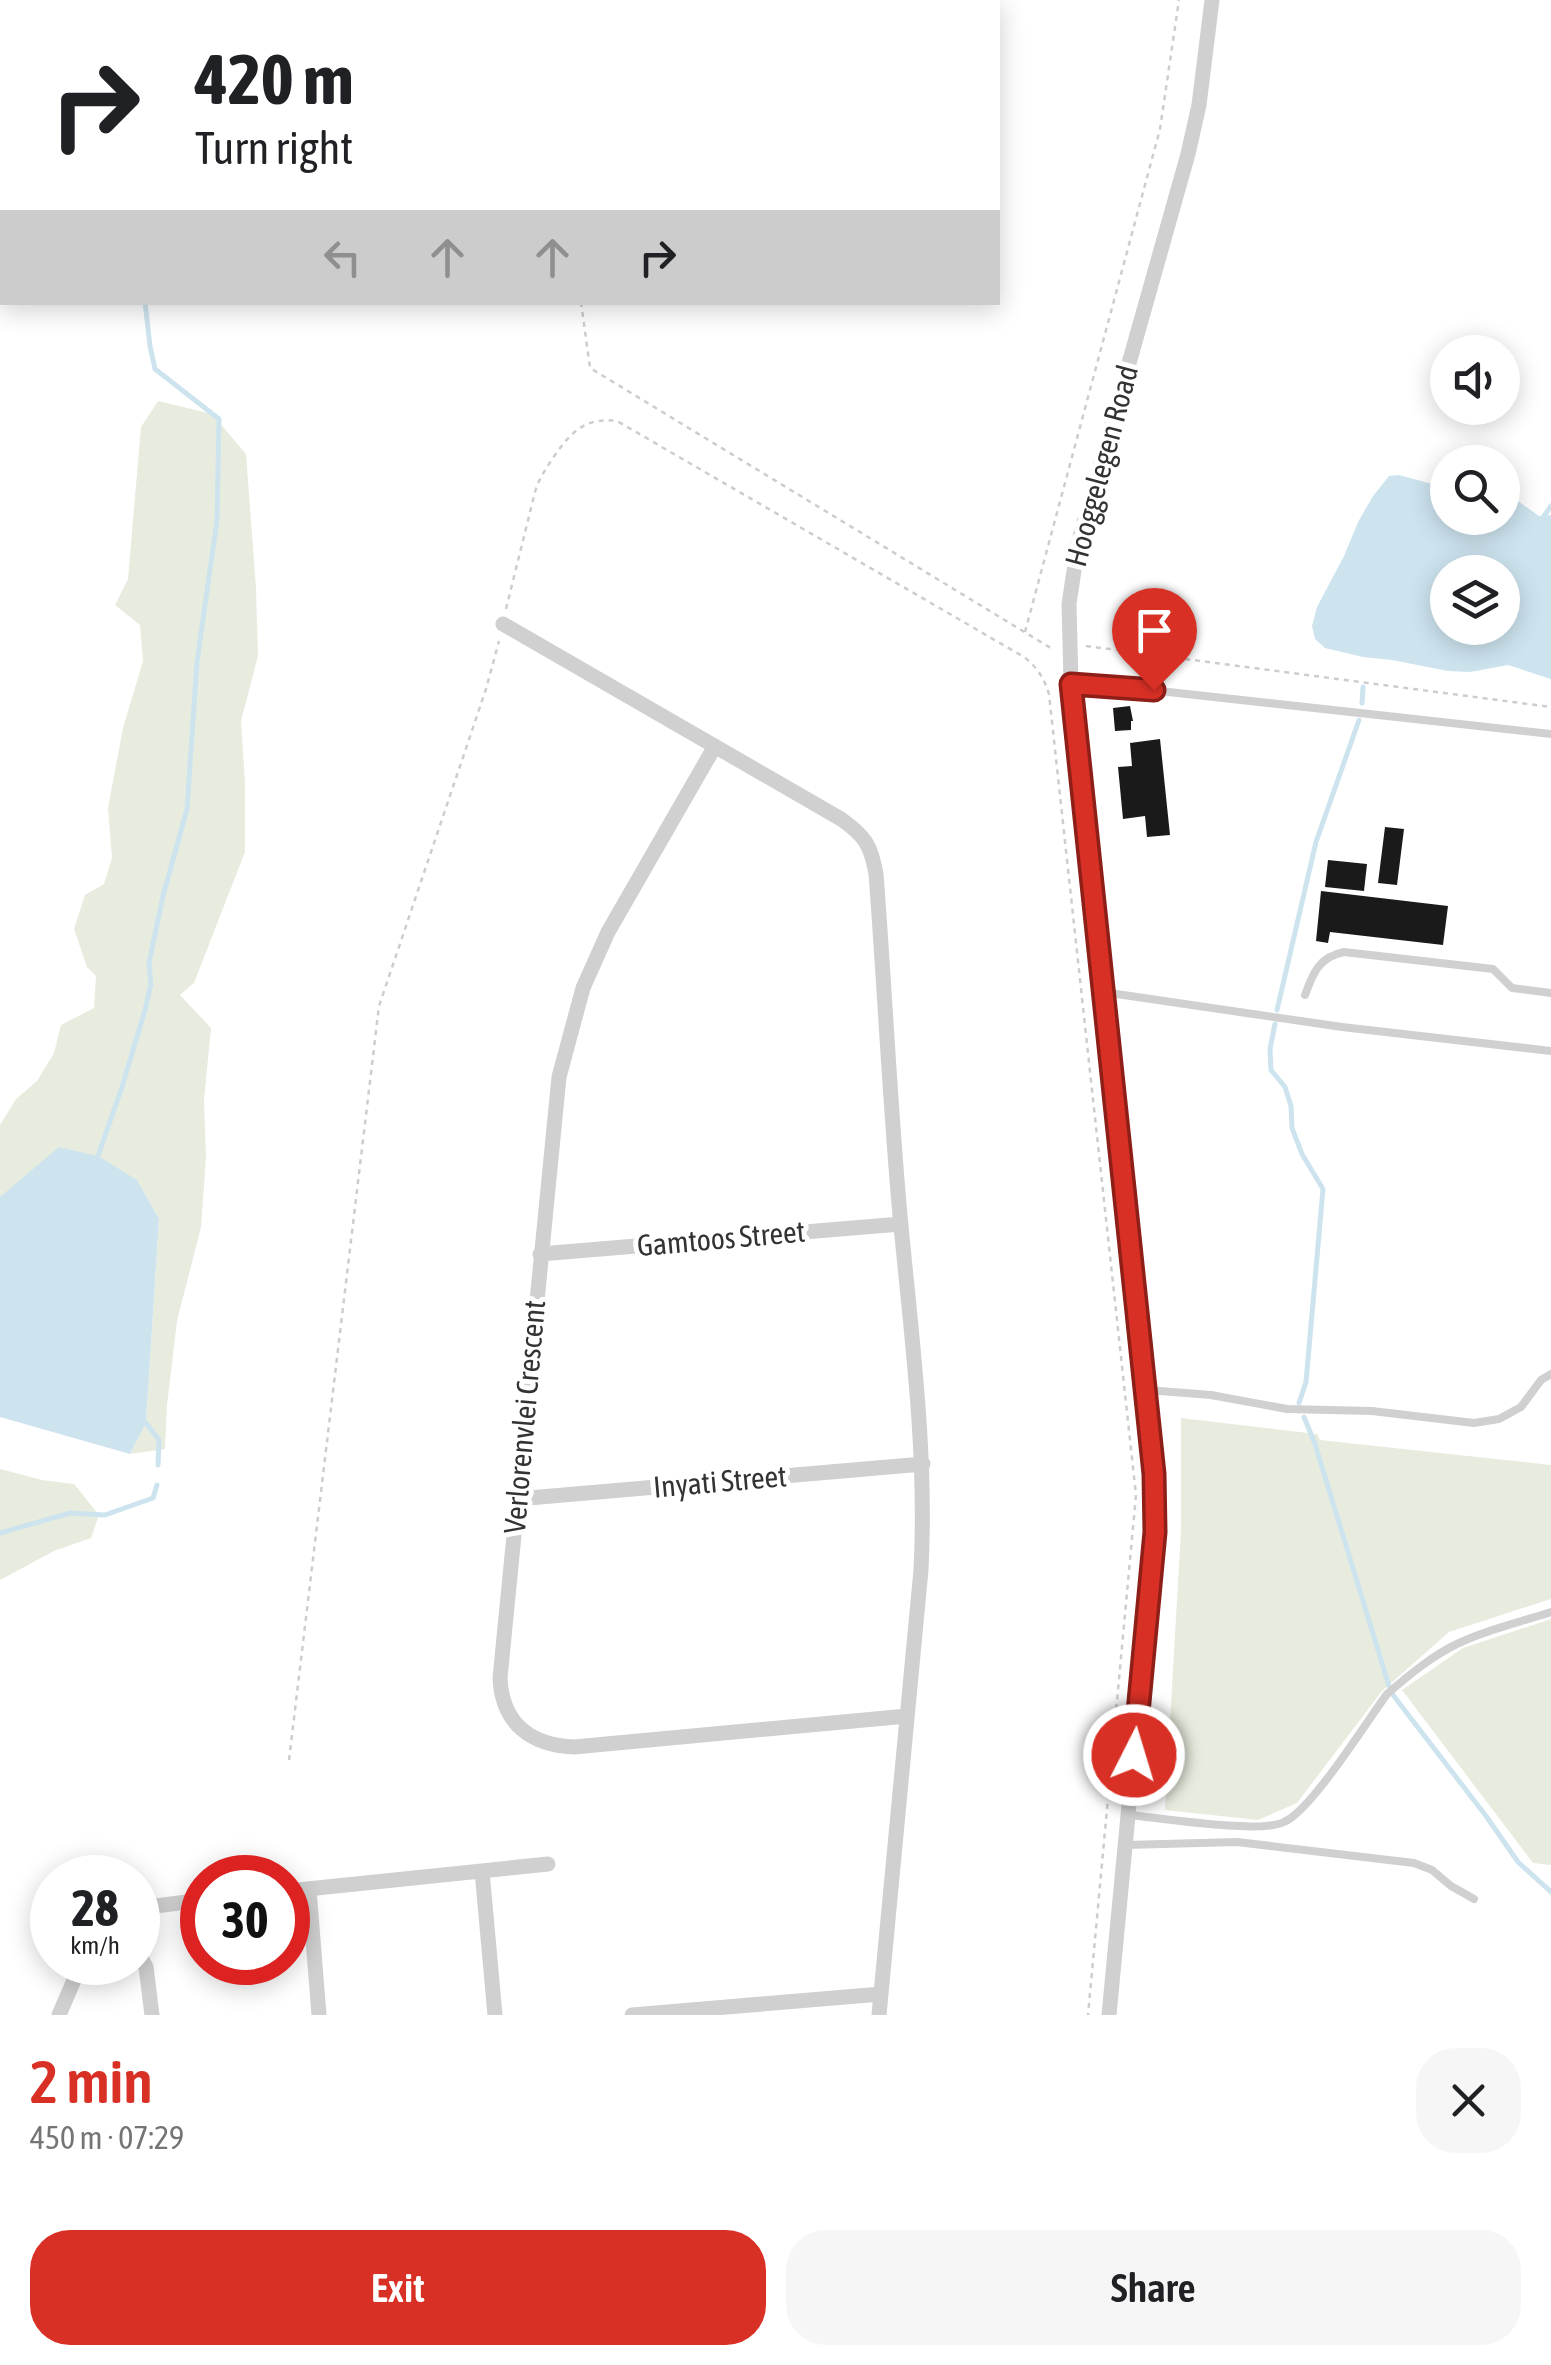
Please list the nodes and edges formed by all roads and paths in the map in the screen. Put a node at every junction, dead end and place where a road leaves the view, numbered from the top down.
1 (1179, 0) edge
2 (1212, 0) edge
3 (581, 305) edge
4 (503, 624) junction
5 (1025, 632) junction
6 (1069, 652) junction
7 (1071, 684) junction
8 (1551, 707) edge
9 (1551, 734) edge
10 (715, 746) junction
11 (1104, 992) junction
12 (1551, 992) edge
13 (1305, 995) dead end
14 (1551, 1051) edge
15 (901, 1224) junction
16 (540, 1254) junction
17 (1551, 1374) edge
18 (1146, 1390) junction
19 (922, 1464) junction
20 (517, 1499) junction
21 (1551, 1612) edge
22 (907, 1716) junction
23 (289, 1760) dead end
24 (1128, 1815) junction
25 (1126, 1845) junction
26 (548, 1864) dead end
27 (482, 1871) junction
28 (310, 1889) edge
29 (1474, 1899) dead end
30 (310, 1902) edge
31 (72, 1985) edge
32 (148, 1985) edge
33 (881, 1994) junction
34 (59, 2015) edge
35 (152, 2015) edge
36 (319, 2015) edge
37 (495, 2015) edge
38 (632, 2015) edge
39 (879, 2015) edge
40 (1088, 2015) edge
41 (1109, 2015) edge

1 - 5 path
2 - 6 street, Hooggelegen Road
3 - 5 path
4 - 10 street
4 - 23 path
4 - 40 path
5 - 6 path
6 - 7 street, Hooggelegen Road
6 - 8 path
7 - 9 lane
7 - 11 street, Hooggelegen Road
10 - 15 street
10 - 16 street, Verlorenvlei Crescent
11 - 14 lane
11 - 18 street, Hooggelegen Road
12 - 13 lane
15 - 16 street, Gamtoos Street
15 - 19 street
16 - 20 street, Verlorenvlei Crescent
17 - 18 lane
18 - 24 street, Hooggelegen Road
19 - 20 street, Inyati Street
19 - 22 street
20 - 22 street, Verlorenvlei Crescent
21 - 24 lane
22 - 33 street
24 - 25 street, Hooggelegen Road
25 - 29 lane
25 - 41 street, Hooggelegen Road
26 - 27 street
27 - 28 street
27 - 37 street
30 - 36 street
31 - 34 street
32 - 35 street
33 - 38 street
33 - 39 street

